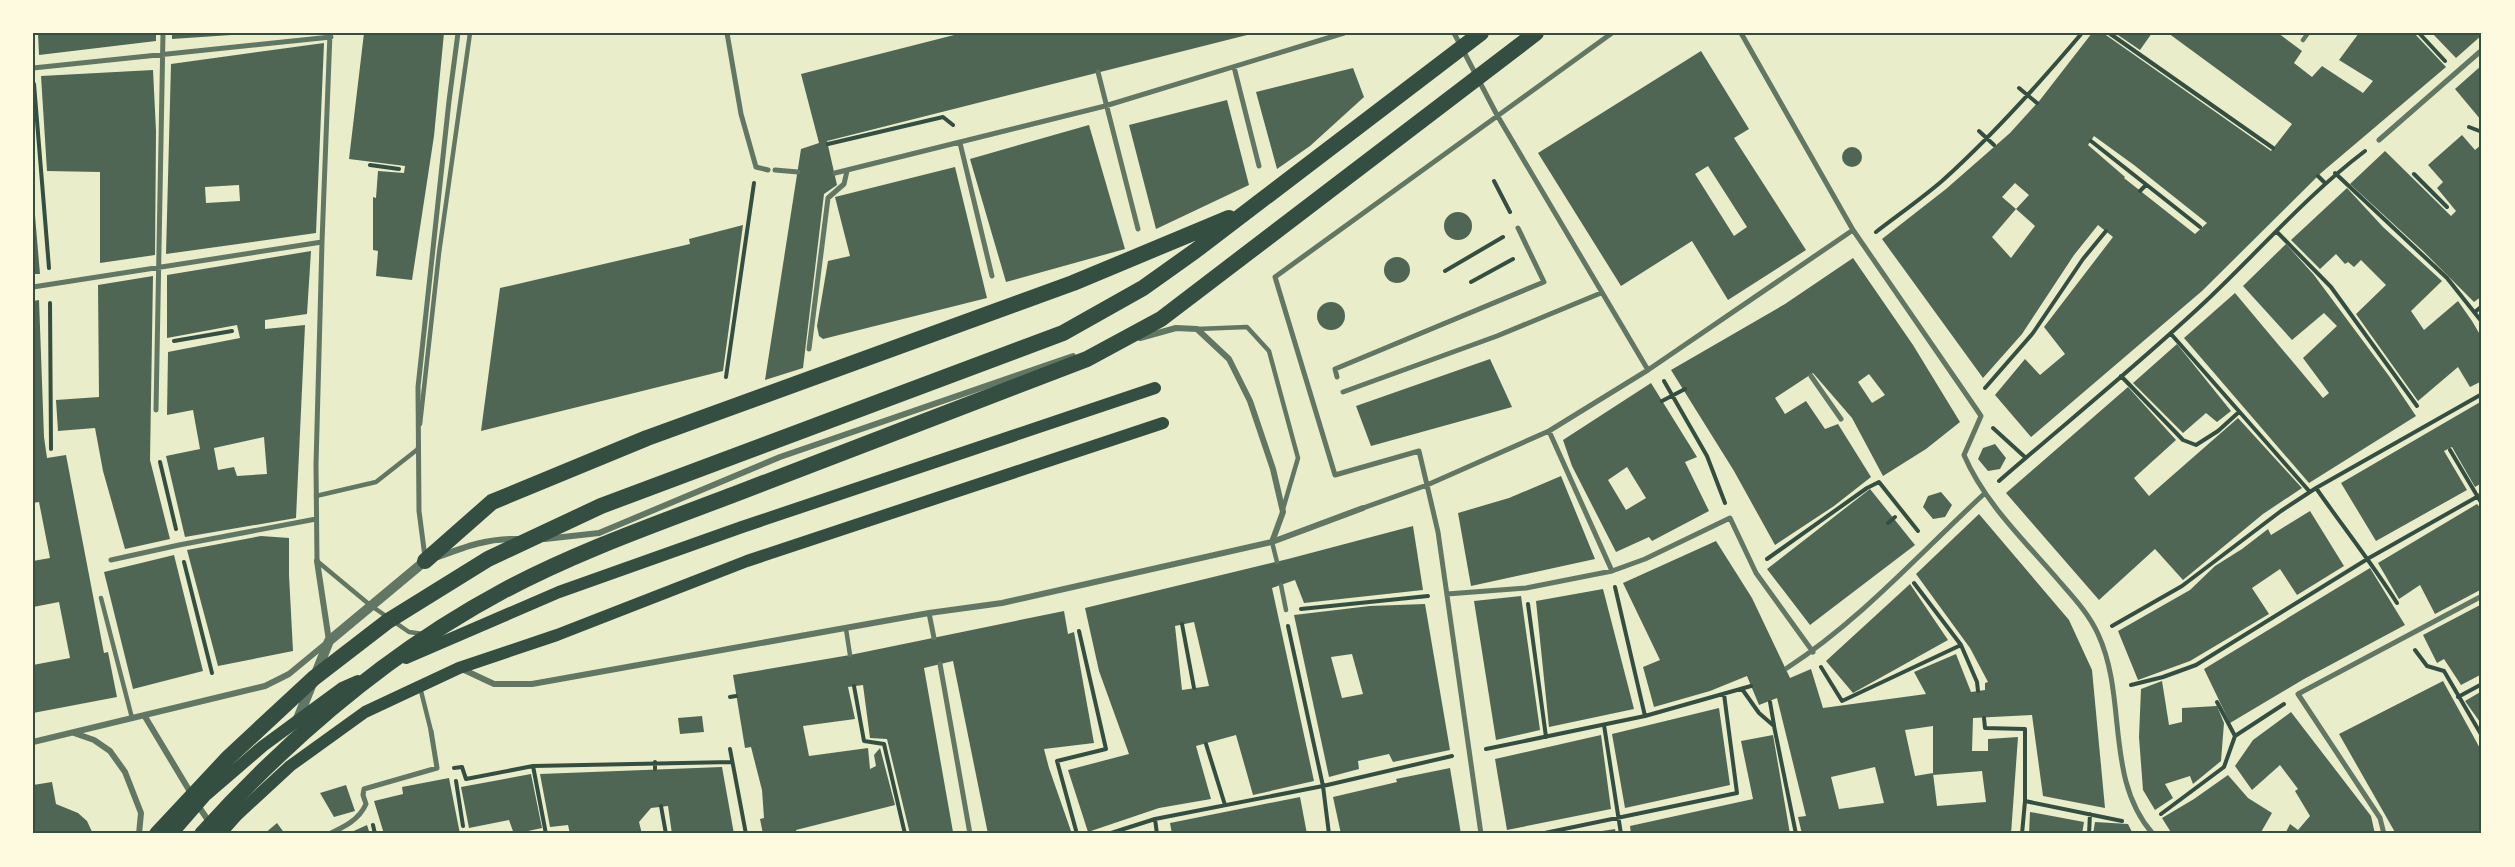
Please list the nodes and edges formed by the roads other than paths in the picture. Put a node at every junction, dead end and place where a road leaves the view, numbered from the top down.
1 (163, 33) edge
2 (458, 33) edge
3 (470, 33) edge
4 (727, 33) edge
5 (1344, 33) edge
6 (1454, 33) edge
7 (1481, 33) edge
8 (1536, 33) edge
9 (1612, 33) edge
10 (1741, 33) edge
11 (2308, 33) edge
12 (331, 35) edge
13 (2303, 40) dead end
14 (2482, 50) edge
15 (162, 54) junction
16 (1234, 67) junction
17 (33, 68) edge
18 (1098, 72) dead end
19 (1105, 106) junction
20 (1497, 115) junction
21 (2379, 140) road end
22 (960, 143) junction
23 (1259, 166) dead end
24 (847, 171) junction
25 (798, 172) dead end
26 (835, 173) dead end
27 (1257, 206) junction
28 (1518, 228) road end
29 (1138, 230) dead end
30 (1853, 230) junction
31 (322, 242) junction
32 (160, 267) junction
33 (992, 276) dead end
34 (33, 287) edge
35 (1601, 293) junction
36 (1197, 329) junction
37 (809, 349) dead end
38 (1648, 370) junction
39 (1811, 376) dead end
40 (1337, 377) dead end
41 (1155, 388) dead end
42 (1343, 392) dead end
43 (156, 410) dead end
44 (1841, 419) dead end
45 (1163, 423) dead end
46 (1550, 431) junction
47 (418, 449) junction
48 (1427, 485) junction
49 (1985, 494) junction
50 (316, 496) junction
51 (1364, 508) joint
52 (1283, 512) junction
53 (316, 519) junction
54 (1272, 542) junction
55 (111, 560) dead end
56 (317, 561) junction
57 (425, 561) junction
58 (1277, 562) dead end
59 (1612, 571) junction
60 (1281, 585) dead end
61 (1448, 594) junction
62 (2482, 596) edge
63 (101, 598) dead end
64 (370, 605) junction
65 (1286, 610) road end
66 (929, 613) junction
67 (846, 629) junction
68 (453, 636) junction
69 (934, 638) dead end
70 (329, 641) junction
71 (1813, 652) junction
72 (850, 655) dead end
73 (940, 664) dead end
74 (459, 668) junction
75 (1787, 668) dead end
76 (420, 687) junction
77 (144, 715) junction
78 (132, 718) junction
79 (297, 721) junction
80 (431, 731) joint
81 (74, 733) junction
82 (33, 742) edge
83 (197, 805) junction
84 (139, 834) edge
85 (157, 834) edge
86 (172, 834) edge
87 (202, 834) edge
88 (214, 834) edge
89 (220, 834) edge
90 (329, 834) edge
91 (970, 834) edge
92 (1481, 834) edge
93 (2153, 834) edge
94 (2384, 834) edge

1 - 15 street
2 - 47 street
3 - 47 lane
4 - 25 street
5 - 16 street
6 - 20 street
7 - 27 highway
8 - 87 highway
9 - 20 street
10 - 30 street
11 - 13 lane
12 - 15 street
12 - 31 street
14 - 21 street
15 - 17 street
15 - 32 street
16 - 19 street
16 - 23 street
18 - 19 street
19 - 22 street
19 - 29 street
20 - 35 street
20 - 48 street
22 - 24 street
22 - 33 street
24 - 26 street
24 - 37 street
27 - 57 highway
27 - 85 highway
28 - 40 street
30 - 38 street
30 - 49 street
31 - 32 street
31 - 50 street
32 - 34 street
32 - 43 street
35 - 38 street
35 - 42 street
36 - 52 street
36 - 52 lane
36 - 57 street
38 - 46 street
39 - 44 street
41 - 68 main road
45 - 74 main road
46 - 48 street
46 - 59 street
47 - 50 lane
47 - 57 street
48 - 51 street
48 - 61 street
49 - 71 street
49 - 93 street
50 - 53 street
51 - 54 street
52 - 54 street
53 - 55 street
53 - 56 street
54 - 58 lane
54 - 66 street
56 - 64 lane
56 - 70 street
57 - 64 street
59 - 61 street
59 - 71 street
60 - 65 lane
61 - 92 street
62 - 94 street
63 - 78 lane
64 - 68 lane
64 - 70 street
66 - 67 street
66 - 69 street
67 - 72 lane
67 - 74 street
68 - 79 main road
70 - 77 street
70 - 79 street
71 - 75 street
73 - 91 street
74 - 76 main road
76 - 80 lane
76 - 89 main road
77 - 78 street
77 - 83 street
78 - 81 street
79 - 83 main road
80 - 90 street
81 - 82 street
81 - 84 street
83 - 86 main road
83 - 88 street

